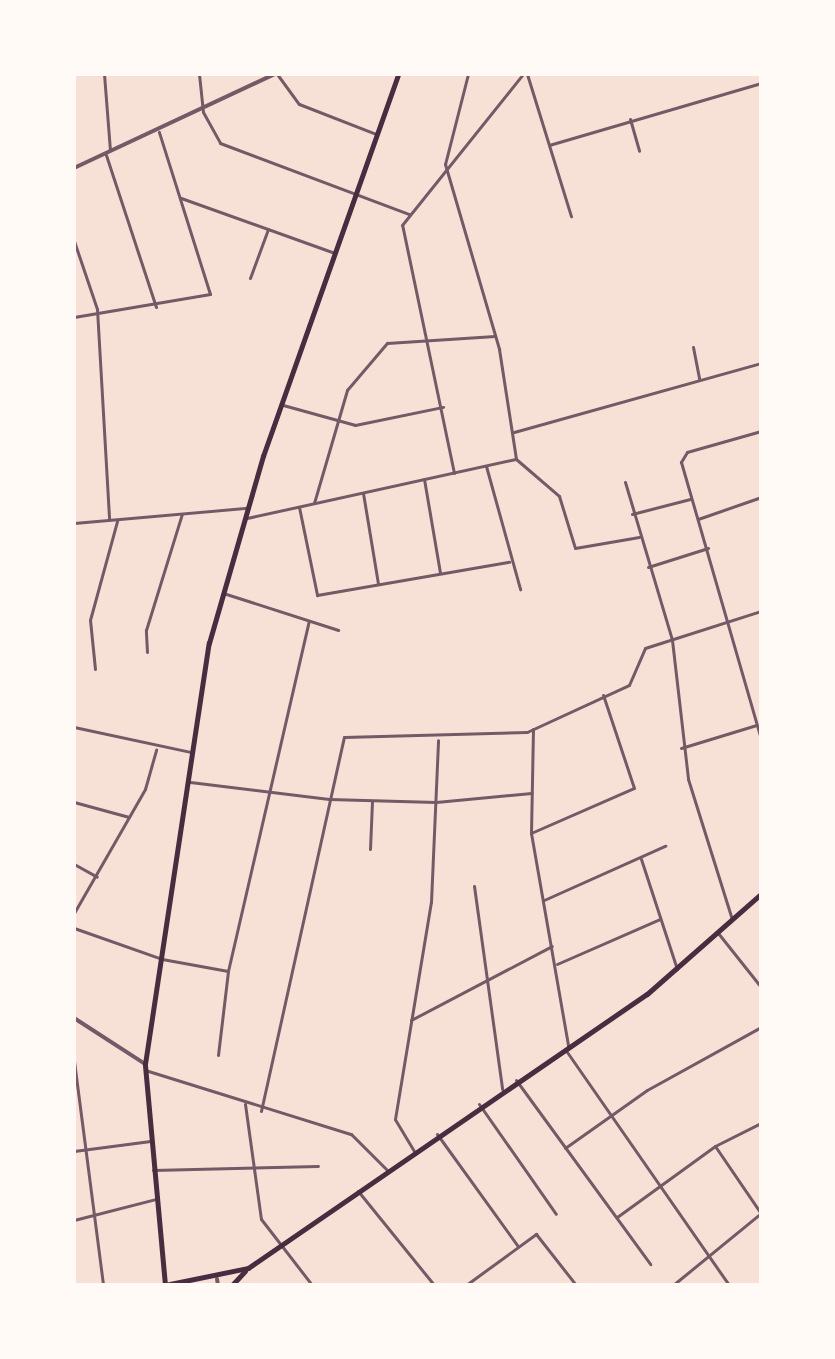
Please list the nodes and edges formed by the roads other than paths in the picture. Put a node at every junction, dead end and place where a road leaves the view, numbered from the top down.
1 (104, 74) edge
2 (199, 74) edge
3 (276, 74) edge
4 (398, 74) edge
5 (468, 74) edge
6 (525, 74) edge
7 (761, 83) edge
8 (203, 112) junction
9 (630, 119) junction
10 (159, 132) junction
11 (379, 135) junction
12 (549, 145) junction
13 (639, 151) dead end
14 (108, 154) junction
15 (74, 168) edge
16 (446, 169) junction
17 (357, 194) junction
18 (181, 198) junction
19 (409, 214) junction
20 (571, 216) dead end
21 (268, 229) junction
22 (74, 241) edge
23 (335, 253) junction
24 (250, 278) dead end
25 (156, 307) junction
26 (97, 315) junction
27 (74, 317) edge
28 (429, 336) junction
29 (495, 336) junction
30 (693, 347) dead end
31 (761, 363) edge
32 (699, 379) junction
33 (281, 404) junction
34 (443, 407) junction
35 (338, 421) junction
36 (761, 431) edge
37 (512, 433) junction
38 (516, 459) junction
39 (486, 466) junction
40 (454, 473) junction
41 (424, 479) junction
42 (625, 482) dead end
43 (363, 492) junction
44 (761, 497) edge
45 (691, 498) junction
46 (314, 503) junction
47 (299, 507) junction
48 (247, 508) junction
49 (182, 514) junction
50 (632, 514) junction
51 (243, 518) junction
52 (117, 519) junction
53 (698, 519) junction
54 (109, 520) junction
55 (74, 523) edge
56 (639, 537) junction
57 (708, 548) junction
58 (509, 562) junction
59 (648, 567) junction
60 (440, 573) junction
61 (378, 584) junction
62 (520, 589) dead end
63 (223, 593) junction
64 (761, 611) edge
65 (309, 621) junction
66 (730, 621) junction
67 (338, 630) dead end
68 (672, 640) junction
69 (147, 652) dead end
70 (95, 669) dead end
71 (603, 695) junction
72 (756, 725) junction
73 (74, 727) edge
74 (533, 729) junction
75 (761, 736) edge
76 (438, 739) junction
77 (681, 748) junction
78 (156, 750) junction
79 (192, 753) junction
80 (190, 782) junction
81 (532, 793) junction
82 (265, 795) junction
83 (329, 799) junction
84 (372, 800) junction
85 (74, 802) edge
86 (436, 802) junction
87 (129, 817) junction
88 (531, 833) junction
89 (665, 846) dead end
90 (370, 849) dead end
91 (640, 857) junction
92 (74, 864) edge
93 (97, 877) junction
94 (474, 886) dead end
95 (761, 894) edge
96 (544, 900) junction
97 (74, 913) edge
98 (660, 919) junction
99 (732, 920) junction
100 (74, 928) edge
101 (718, 932) junction
102 (552, 946) junction
103 (162, 959) junction
104 (555, 965) junction
105 (677, 969) junction
106 (228, 971) junction
107 (485, 986) junction
108 (761, 987) edge
109 (74, 1018) edge
110 (411, 1020) junction
111 (761, 1027) edge
112 (566, 1048) junction
113 (218, 1055) dead end
114 (74, 1061) edge
115 (145, 1067) junction
116 (516, 1080) junction
117 (76, 1086) edge
118 (502, 1089) junction
119 (245, 1104) junction
120 (479, 1104) junction
121 (261, 1111) junction
122 (613, 1115) junction
123 (761, 1123) edge
124 (437, 1134) junction
125 (150, 1141) junction
126 (715, 1146) junction
127 (565, 1148) junction
128 (85, 1149) junction
129 (74, 1151) edge
130 (414, 1151) junction
131 (318, 1166) dead end
132 (255, 1168) junction
133 (153, 1170) junction
134 (387, 1170) junction
135 (662, 1184) junction
136 (358, 1191) junction
137 (156, 1199) junction
138 (761, 1213) edge
139 (556, 1214) dead end
140 (94, 1215) junction
141 (616, 1217) junction
142 (74, 1220) edge
143 (279, 1246) junction
144 (518, 1246) junction
145 (711, 1252) junction
146 (650, 1264) dead end
147 (248, 1268) junction
148 (218, 1282) edge
149 (103, 1285) edge
150 (165, 1285) edge
151 (232, 1285) edge
152 (312, 1285) edge
153 (434, 1285) edge
154 (466, 1285) edge
155 (576, 1285) edge
156 (673, 1285) edge
157 (729, 1285) edge

1 - 14 street
2 - 8 street
3 - 8 street
3 - 11 street
4 - 11 main road
5 - 16 street
6 - 12 street
6 - 16 street
7 - 9 street
8 - 10 street
8 - 17 street
9 - 12 street
9 - 13 street
10 - 14 street
10 - 18 street
11 - 17 main road
12 - 20 street
14 - 15 street
14 - 25 street
16 - 19 street
16 - 29 street
17 - 19 street
17 - 23 main road
18 - 21 street
18 - 25 street
19 - 28 street
21 - 23 street
21 - 24 street
22 - 26 street
23 - 33 main road
25 - 26 street
26 - 27 street
26 - 54 street
28 - 29 street
28 - 34 street
28 - 35 street
29 - 37 street
30 - 32 street
31 - 32 street
32 - 37 street
33 - 35 street
33 - 48 main road
34 - 35 street
34 - 40 street
35 - 46 street
36 - 45 street
37 - 38 street
38 - 39 street
38 - 56 street
39 - 40 street
39 - 58 street
40 - 41 street
41 - 43 street
41 - 60 street
42 - 50 street
43 - 46 street
43 - 61 street
44 - 53 street
45 - 50 street
45 - 53 street
46 - 47 street
47 - 51 street
47 - 61 street
48 - 49 street
48 - 51 main road
49 - 52 street
49 - 69 street
50 - 56 street
51 - 63 main road
52 - 54 street
52 - 70 street
53 - 57 street
54 - 55 street
56 - 59 street
57 - 59 street
57 - 66 street
58 - 60 street
58 - 62 street
59 - 68 street
60 - 61 street
63 - 65 street
63 - 79 main road
64 - 66 street
65 - 67 street
65 - 82 street
66 - 68 street
66 - 72 street
68 - 71 street
68 - 77 street
71 - 74 street
71 - 88 street
72 - 75 street
72 - 77 street
73 - 78 street
74 - 76 street
74 - 81 street
76 - 83 street
76 - 86 street
77 - 99 street
78 - 79 street
78 - 87 street
79 - 80 main road
80 - 82 street
80 - 103 main road
81 - 86 street
81 - 88 street
82 - 83 street
82 - 106 street
83 - 84 street
83 - 121 street
84 - 86 street
84 - 90 street
85 - 87 street
86 - 110 street
87 - 93 street
88 - 96 street
89 - 91 street
91 - 96 street
91 - 98 street
92 - 93 street
93 - 97 street
94 - 107 street
95 - 99 main road
96 - 102 street
98 - 104 street
98 - 105 street
99 - 101 main road
100 - 103 street
101 - 105 main road
101 - 108 street
102 - 104 street
102 - 107 street
103 - 106 street
103 - 115 main road
104 - 112 street
105 - 112 main road
106 - 113 street
107 - 110 street
107 - 118 street
109 - 115 street
110 - 130 street
111 - 122 street
112 - 116 main road
112 - 122 street
114 - 117 street
115 - 119 street
115 - 125 main road
116 - 118 main road
116 - 127 street
117 - 128 street
118 - 120 main road
119 - 121 street
119 - 132 street
120 - 124 main road
120 - 139 street
121 - 134 street
122 - 127 street
122 - 135 street
123 - 126 street
124 - 130 main road
124 - 144 street
125 - 128 street
125 - 133 main road
126 - 135 street
126 - 138 street
127 - 141 street
128 - 129 street
128 - 140 street
130 - 134 main road
131 - 132 street
132 - 133 street
132 - 143 street
133 - 137 main road
134 - 136 main road
135 - 141 street
135 - 145 street
136 - 143 main road
136 - 153 street
137 - 140 street
137 - 150 main road
138 - 145 street
140 - 142 street
140 - 149 street
141 - 146 street
143 - 147 main road
143 - 152 street
144 - 154 street
144 - 155 street
145 - 156 street
145 - 157 street
147 - 148 main road
147 - 151 main road
148 - 150 main road

